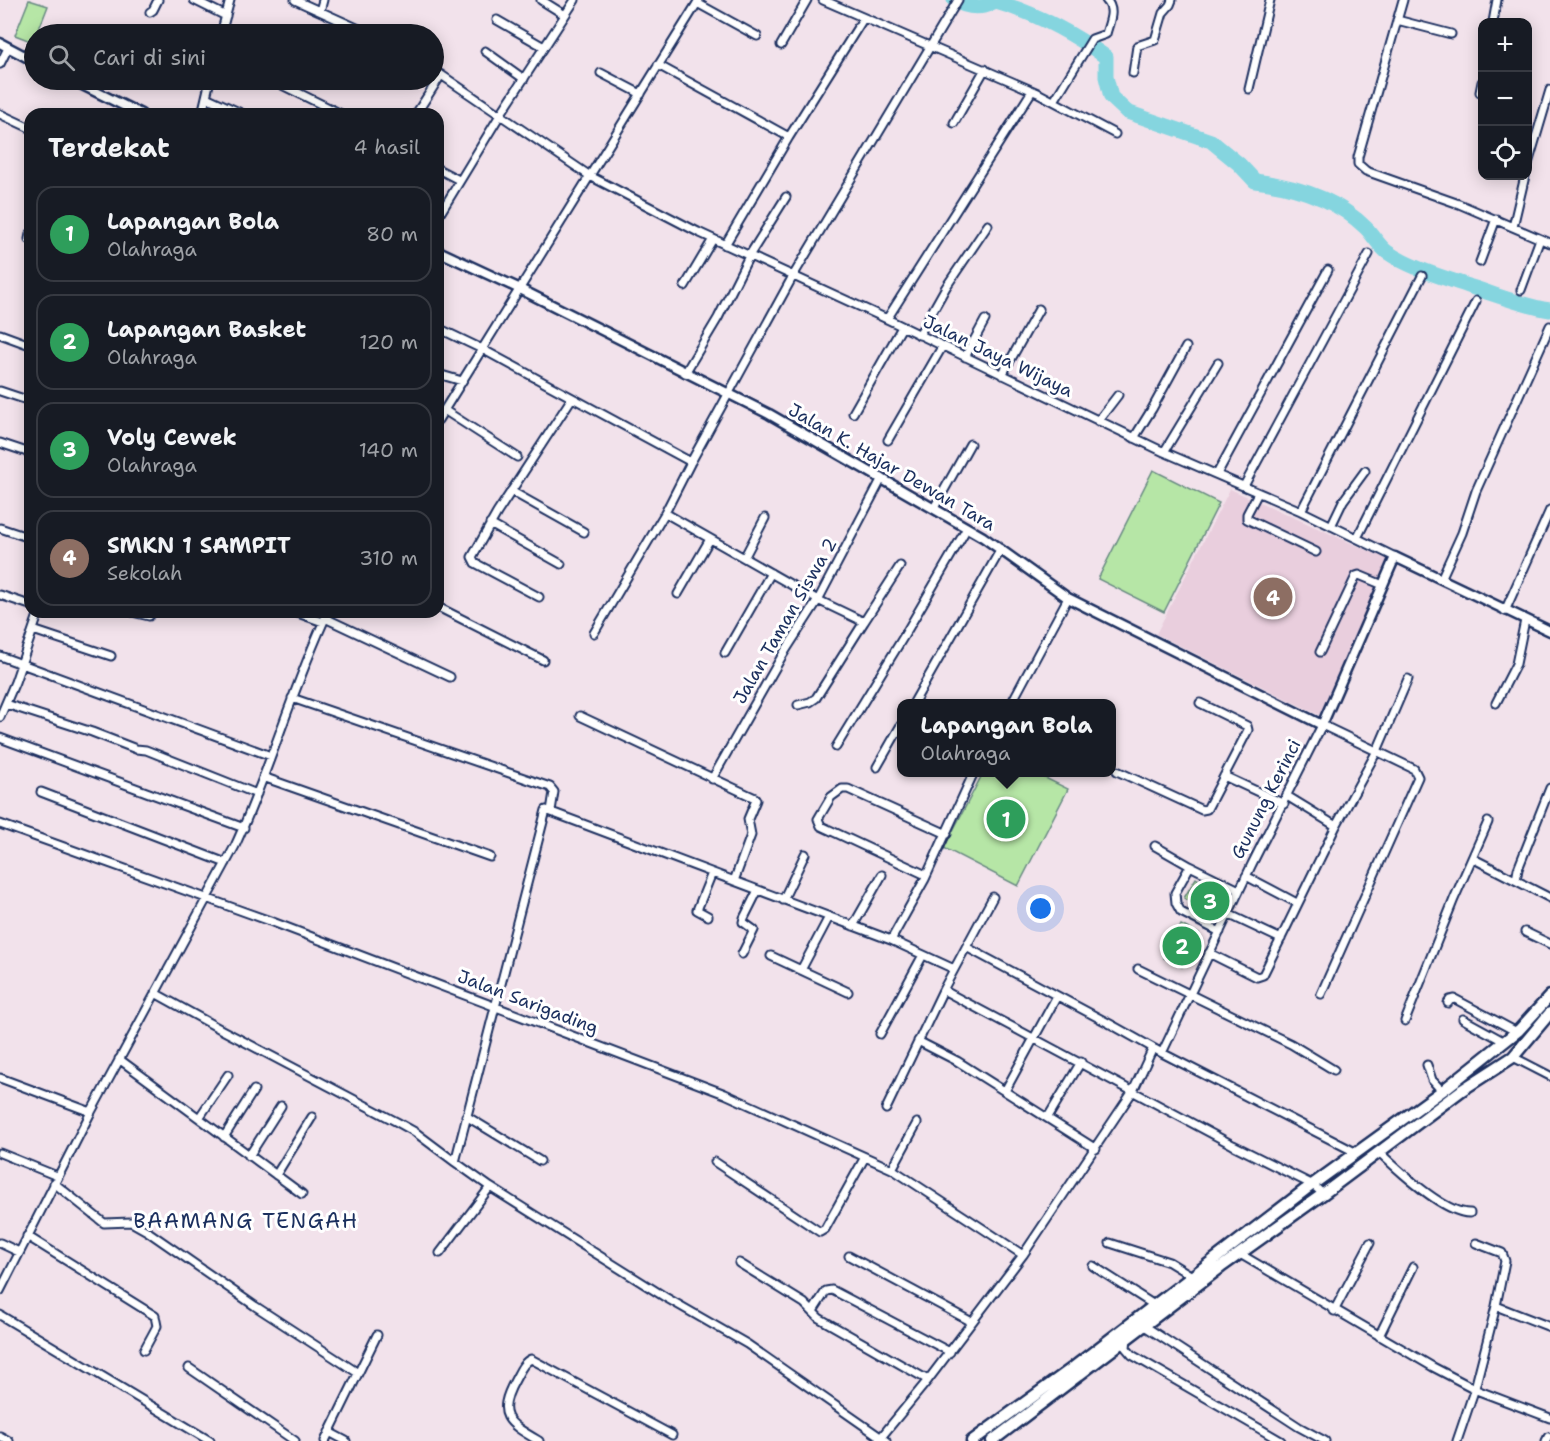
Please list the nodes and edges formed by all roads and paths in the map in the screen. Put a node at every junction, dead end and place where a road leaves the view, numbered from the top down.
1 (158, 0) edge
2 (194, 0) edge
3 (230, 0) edge
4 (295, 0) edge
5 (323, 0) edge
6 (541, 0) edge
7 (575, 0) edge
8 (807, 0) edge
9 (823, 0) edge
10 (1106, 0) edge
11 (1172, 0) edge
12 (1270, 0) edge
13 (1403, 0) edge
14 (1497, 0) edge
15 (698, 1) edge
16 (957, 4) edge
17 (320, 10) junction
18 (150, 12) dead end
19 (565, 15) junction
20 (226, 16) junction
21 (863, 18) junction
22 (1494, 18) edge
23 (498, 20) dead end
24 (1397, 20) junction
25 (224, 24) edge
26 (349, 24) edge
27 (1450, 34) dead end
28 (757, 36) dead end
29 (4, 45) edge
30 (781, 45) dead end
31 (544, 47) junction
32 (931, 47) junction
33 (485, 51) dead end
34 (24, 56) edge
35 (0, 64) edge
36 (658, 65) junction
37 (985, 69) junction
38 (601, 73) dead end
39 (1133, 73) dead end
40 (444, 77) edge
41 (524, 79) junction
42 (1249, 89) dead end
43 (92, 90) edge
44 (208, 90) edge
45 (292, 90) edge
46 (431, 90) edge
47 (1550, 90) edge
48 (1032, 91) junction
49 (641, 94) junction
50 (206, 97) junction
51 (1054, 101) junction
52 (129, 108) edge
53 (203, 108) edge
54 (230, 108) edge
55 (328, 108) edge
56 (420, 108) edge
57 (0, 114) edge
58 (500, 116) junction
59 (954, 123) dead end
60 (24, 125) edge
61 (1115, 134) dead end
62 (789, 137) junction
63 (1532, 148) edge
64 (444, 172) edge
65 (590, 176) junction
66 (459, 180) junction
67 (1524, 180) edge
68 (786, 197) dead end
69 (444, 206) edge
70 (1496, 219) junction
71 (988, 225) dead end
72 (1513, 226) junction
73 (713, 239) junction
74 (1540, 239) junction
75 (1550, 243) edge
76 (725, 245) junction
77 (444, 254) edge
78 (1369, 254) dead end
79 (749, 256) junction
80 (1480, 262) dead end
81 (1328, 270) dead end
82 (793, 276) junction
83 (1422, 276) dead end
84 (685, 286) dead end
85 (519, 288) junction
86 (1521, 290) dead end
87 (1476, 301) dead end
88 (1038, 309) dead end
89 (886, 319) junction
90 (985, 320) dead end
91 (1550, 326) edge
92 (902, 327) junction
93 (444, 331) edge
94 (0, 334) edge
95 (919, 335) junction
96 (24, 343) edge
97 (942, 347) junction
98 (1186, 347) dead end
99 (482, 349) junction
100 (965, 357) junction
101 (1218, 363) dead end
102 (685, 373) junction
103 (1002, 375) junction
104 (444, 376) edge
105 (462, 381) junction
106 (0, 391) edge
107 (728, 394) junction
108 (1118, 395) dead end
109 (572, 398) junction
110 (24, 399) edge
111 (444, 410) joint
112 (853, 413) dead end
113 (1098, 421) junction
114 (1134, 438) junction
115 (888, 440) dead end
116 (0, 443) edge
117 (970, 444) dead end
118 (24, 451) edge
119 (1164, 452) junction
120 (517, 457) dead end
121 (691, 462) junction
122 (1365, 471) dead end
123 (1217, 474) junction
124 (882, 478) junction
125 (1244, 486) junction
126 (511, 491) junction
127 (1258, 493) junction
128 (934, 508) junction
129 (1550, 510) edge
130 (1301, 511) junction
131 (665, 513) junction
132 (765, 518) dead end
133 (490, 524) junction
134 (1332, 526) junction
135 (0, 528) edge
136 (967, 528) junction
137 (585, 532) dead end
138 (24, 536) edge
139 (1357, 538) junction
140 (710, 539) junction
141 (1001, 549) junction
142 (1316, 552) dead end
143 (1395, 557) junction
144 (744, 558) junction
145 (561, 564) dead end
146 (900, 566) dead end
147 (771, 573) junction
148 (1441, 579) junction
149 (1383, 585) junction
150 (678, 594) dead end
151 (0, 595) edge
152 (539, 597) dead end
153 (1068, 598) junction
154 (818, 600) junction
155 (24, 603) edge
156 (444, 610) edge
157 (1505, 611) junction
158 (37, 618) edge
159 (325, 618) edge
160 (1525, 620) junction
161 (864, 622) junction
162 (33, 630) junction
163 (1550, 631) edge
164 (594, 633) dead end
165 (1320, 652) dead end
166 (725, 653) dead end
167 (0, 656) edge
168 (111, 656) dead end
169 (543, 660) dead end
170 (21, 665) junction
171 (450, 677) dead end
172 (1408, 679) dead end
173 (292, 698) junction
174 (916, 699) edge
175 (1014, 699) edge
176 (1200, 703) dead end
177 (1496, 703) dead end
178 (6, 704) junction
179 (798, 705) dead end
180 (580, 716) dead end
181 (0, 717) edge
182 (1322, 725) junction
183 (897, 731) edge
184 (0, 738) edge
185 (836, 747) dead end
186 (1377, 751) junction
187 (271, 756) junction
188 (877, 767) dead end
189 (1117, 771) dead end
190 (1224, 776) junction
191 (263, 777) junction
192 (972, 777) edge
193 (712, 778) junction
194 (1550, 788) edge
195 (41, 792) dead end
196 (257, 794) junction
197 (1285, 800) junction
198 (551, 811) junction
199 (1488, 822) dead end
200 (0, 824) edge
201 (1336, 826) junction
202 (244, 828) junction
203 (946, 834) junction
204 (1155, 846) dead end
205 (805, 854) dead end
206 (490, 857) dead end
207 (1472, 858) junction
208 (226, 863) junction
209 (1190, 866) junction
210 (712, 873) junction
211 (882, 875) dead end
212 (926, 875) junction
213 (1246, 876) junction
214 (1516, 880) junction
215 (734, 881) junction
216 (758, 890) junction
217 (1239, 890) junction
218 (993, 897) dead end
219 (207, 898) junction
220 (1550, 898) edge
221 (783, 900) junction
222 (1297, 903) junction
223 (1228, 914) junction
224 (708, 916) dead end
225 (830, 917) junction
226 (853, 926) junction
227 (1220, 932) junction
228 (1525, 932) dead end
229 (1281, 939) junction
230 (891, 940) junction
231 (1550, 944) edge
232 (966, 947) junction
233 (1209, 953) junction
234 (742, 954) dead end
235 (923, 955) junction
236 (771, 956) dead end
237 (954, 969) junction
238 (1138, 969) dead end
239 (801, 970) junction
240 (943, 990) junction
241 (848, 992) dead end
242 (155, 993) junction
243 (1321, 993) dead end
244 (1191, 995) junction
245 (1057, 996) junction
246 (1550, 996) edge
247 (1448, 1003) dead end
248 (496, 1006) junction
249 (1550, 1013) edge
250 (1463, 1019) dead end
251 (1405, 1021) dead end
252 (1517, 1032) junction
253 (880, 1034) dead end
254 (1035, 1038) junction
255 (918, 1041) junction
256 (1505, 1042) junction
257 (1153, 1048) junction
258 (1162, 1053) junction
259 (1513, 1057) junction
260 (119, 1059) junction
261 (1081, 1062) junction
262 (1427, 1065) dead end
263 (1334, 1070) dead end
264 (228, 1075) dead end
265 (1550, 1076) edge
266 (0, 1078) edge
267 (254, 1090) dead end
268 (1005, 1091) junction
269 (1133, 1091) junction
270 (1442, 1091) junction
271 (281, 1106) dead end
272 (886, 1108) dead end
273 (90, 1112) junction
274 (466, 1116) junction
275 (312, 1117) dead end
276 (1048, 1117) junction
277 (199, 1118) junction
278 (917, 1123) dead end
279 (224, 1137) junction
280 (1096, 1149) junction
281 (1379, 1152) junction
282 (0, 1153) edge
283 (1357, 1153) junction
284 (249, 1156) junction
285 (865, 1157) junction
286 (540, 1161) dead end
287 (455, 1162) junction
288 (715, 1162) dead end
289 (892, 1169) junction
290 (276, 1175) junction
291 (55, 1179) junction
292 (1313, 1185) junction
293 (490, 1187) junction
294 (302, 1194) dead end
295 (1323, 1194) junction
296 (1470, 1212) dead end
297 (27, 1236) junction
298 (0, 1243) edge
299 (1110, 1243) dead end
300 (1370, 1243) dead end
301 (1476, 1243) dead end
302 (19, 1252) junction
303 (440, 1253) dead end
304 (1240, 1254) junction
305 (849, 1256) dead end
306 (1023, 1256) junction
307 (739, 1263) dead end
308 (1218, 1263) junction
309 (1093, 1266) dead end
310 (1413, 1267) dead end
311 (1192, 1276) junction
312 (0, 1292) edge
313 (1154, 1305) junction
314 (1496, 1306) junction
315 (813, 1311) junction
316 (1334, 1311) junction
317 (0, 1315) edge
318 (972, 1322) junction
319 (1143, 1325) junction
320 (1550, 1328) edge
321 (377, 1335) dead end
322 (1379, 1336) junction
323 (1127, 1337) junction
324 (144, 1350) dead end
325 (950, 1352) junction
326 (189, 1368) dead end
327 (358, 1373) junction
328 (928, 1380) junction
329 (1475, 1388) junction
330 (1550, 1418) edge
331 (329, 1432) junction
332 (672, 1435) dead end
333 (0, 1436) edge
334 (882, 1440) edge
335 (9, 1441) edge
336 (210, 1441) edge
337 (295, 1441) edge
338 (325, 1441) edge
339 (346, 1441) edge
340 (538, 1441) edge
341 (972, 1441) edge
342 (994, 1441) edge
343 (1281, 1441) edge
344 (1325, 1441) edge
345 (1457, 1441) edge

1 - 18 street
2 - 20 street
3 - 20 street
4 - 17 street
5 - 17 street
6 - 19 street
7 - 19 street
8 - 30 street
9 - 21 street
10 - 51 street
11 - 39 street
12 - 42 street
13 - 24 street
14 - 22 street
15 - 28 street
15 - 36 street
16 - 32 street
17 - 26 street
19 - 31 street
20 - 25 street
21 - 32 street
21 - 62 street
23 - 31 street
24 - 27 street
24 - 70 street
29 - 34 street
29 - 35 street
31 - 41 street
32 - 37 street
32 - 82 street
33 - 41 street
36 - 49 street
36 - 62 street
37 - 48 street
37 - 59 street
38 - 49 street
40 - 58 street, Jalan Jaya Wijaya
41 - 58 street
43 - 52 street
44 - 50 street
45 - 55 street
46 - 56 street
47 - 63 street
48 - 51 street
48 - 89 street
49 - 65 street
50 - 53 street
50 - 54 street
51 - 61 street
57 - 60 street
58 - 65 street, Jalan Jaya Wijaya
58 - 66 street
62 - 76 street
64 - 66 street
65 - 73 street, Jalan Jaya Wijaya
65 - 85 street
66 - 69 street
67 - 72 street
68 - 79 street
70 - 72 street
70 - 80 street
71 - 95 street
72 - 74 street
73 - 76 street, Jalan Jaya Wijaya
73 - 84 street
74 - 75 street
74 - 86 street
76 - 79 street, Jalan Jaya Wijaya
77 - 85 street, Jalan K. Hajar Dewan Tara
78 - 125 street
79 - 82 street, Jalan Jaya Wijaya
79 - 102 street
81 - 123 street
82 - 89 street, Jalan Jaya Wijaya
82 - 107 street
83 - 130 street
85 - 99 street
85 - 102 street, Jalan K. Hajar Dewan Tara
87 - 139 street
88 - 103 street
89 - 92 street, Jalan Jaya Wijaya
90 - 100 street
91 - 148 street
92 - 95 street, Jalan Jaya Wijaya
92 - 112 street
93 - 99 street
94 - 96 street
95 - 97 street, Jalan Jaya Wijaya
97 - 100 street, Jalan Jaya Wijaya
97 - 115 street
98 - 114 street
99 - 105 street
99 - 109 street
100 - 103 street, Jalan Jaya Wijaya
101 - 119 street
102 - 107 street, Jalan K. Hajar Dewan Tara
103 - 113 street, Jalan Jaya Wijaya
104 - 105 street
105 - 111 street
106 - 110 street
107 - 121 street
107 - 124 street, Jalan K. Hajar Dewan Tara
108 - 113 street
109 - 121 street
109 - 126 street
111 - 120 street
113 - 114 street, Jalan Jaya Wijaya
114 - 119 street, Jalan Jaya Wijaya
116 - 118 street
117 - 128 street
119 - 123 street, Jalan Jaya Wijaya
121 - 131 street
122 - 134 street
123 - 125 street, Jalan Jaya Wijaya
124 - 128 street, Jalan K. Hajar Dewan Tara
124 - 154 street, Jalan Taman Siswa 2
125 - 127 street, Jalan Jaya Wijaya
126 - 133 street
126 - 137 street
127 - 130 street, Jalan Jaya Wijaya
127 - 142 street
128 - 136 street, Jalan K. Hajar Dewan Tara
129 - 157 street
130 - 134 street, Jalan Jaya Wijaya
131 - 140 street
131 - 164 street
132 - 144 street
133 - 145 street
133 - 152 street
134 - 139 street, Jalan Jaya Wijaya
135 - 138 street
136 - 141 street, Jalan K. Hajar Dewan Tara
136 - 185 street
139 - 143 street, Jalan Jaya Wijaya
140 - 144 street
140 - 150 street
141 - 153 street, Jalan K. Hajar Dewan Tara
141 - 174 street
143 - 148 street
143 - 149 street, Gunung Kerinci
144 - 147 street
146 - 161 street
147 - 154 street
147 - 166 street
148 - 157 street
149 - 165 street
149 - 182 street, Gunung Kerinci
151 - 155 street
153 - 175 street
153 - 182 street, Jalan K. Hajar Dewan Tara
154 - 161 street
154 - 193 street, Jalan Taman Siswa 2
156 - 169 street
157 - 160 street
158 - 162 street
159 - 171 street
159 - 173 street
160 - 163 street
160 - 177 street
161 - 179 street
162 - 168 street
162 - 170 street
167 - 170 street
170 - 178 street
170 - 187 street
172 - 186 street
173 - 187 street
173 - 198 street
176 - 190 street
178 - 181 street
178 - 196 street
180 - 193 street
182 - 186 street
182 - 197 street, Gunung Kerinci
183 - 188 street
184 - 202 street
186 - 201 street
186 - 243 street
187 - 191 street
189 - 190 street
190 - 197 street
191 - 196 street
191 - 206 street
192 - 203 street
193 - 215 street
194 - 214 street
195 - 208 street
196 - 202 street
197 - 201 street
197 - 213 street, Gunung Kerinci
198 - 210 street
198 - 248 street
199 - 207 street
200 - 219 street, Jalan Sarigading
201 - 222 street
202 - 208 street
203 - 212 street
203 - 212 street
204 - 209 street
205 - 221 street
207 - 214 street
207 - 251 street
208 - 219 street
209 - 217 street
209 - 227 street
210 - 215 street
210 - 224 street
211 - 226 street
212 - 230 street
213 - 217 street, Gunung Kerinci
213 - 222 street
214 - 220 street
215 - 216 street
216 - 221 street
216 - 234 street
217 - 223 street, Gunung Kerinci
218 - 232 street
219 - 242 street
219 - 248 street, Jalan Sarigading
221 - 225 street
222 - 229 street
223 - 227 street, Gunung Kerinci
223 - 229 street
225 - 226 street
225 - 239 street
226 - 230 street
227 - 233 street, Gunung Kerinci
228 - 231 street
229 - 233 street
230 - 235 street
232 - 237 street
232 - 245 street
233 - 244 street, Gunung Kerinci
235 - 237 street
235 - 253 street
236 - 239 street
237 - 240 street
238 - 244 street
239 - 241 street
240 - 254 street
240 - 255 street
242 - 260 street
242 - 287 street
244 - 258 street, Gunung Kerinci
244 - 263 street
245 - 254 street
245 - 257 street
246 - 252 main road
247 - 252 street
248 - 274 street
248 - 285 street, Jalan Sarigading
249 - 259 main road
250 - 256 street
252 - 256 main road
254 - 261 street
254 - 268 street
255 - 268 street
255 - 272 street
256 - 270 main road
257 - 258 street
257 - 269 street
258 - 283 street
259 - 265 street
259 - 281 main road
260 - 273 street
260 - 277 street
261 - 269 street
261 - 276 street
262 - 270 street
264 - 277 street
266 - 273 street
267 - 279 street
268 - 276 street
269 - 280 street
269 - 292 street
270 - 283 main road
271 - 284 street
273 - 291 street
274 - 286 street
274 - 287 street
275 - 290 street
276 - 280 street
277 - 279 street
278 - 289 street
279 - 284 street
280 - 306 street
281 - 295 main road
281 - 296 street
282 - 291 street
283 - 292 main road
284 - 290 street
285 - 288 street
285 - 289 street, Jalan Sarigading
287 - 293 street
289 - 306 street, Jalan Sarigading
290 - 294 street
291 - 297 street
291 - 327 street
292 - 295 street
292 - 308 main road
293 - 303 street
293 - 334 street
295 - 304 main road
297 - 302 street
297 - 324 street
298 - 302 street
299 - 311 street
300 - 316 street
301 - 314 street
302 - 312 street
304 - 308 main road
304 - 316 street
305 - 318 street
306 - 318 street
307 - 315 street
308 - 311 main road
308 - 319 main road
309 - 313 street
310 - 322 street
311 - 313 main road
313 - 341 main road
314 - 320 street
314 - 329 street
315 - 325 street
315 - 328 street
316 - 322 street
317 - 336 street
318 - 325 street
319 - 323 main road
319 - 344 street
321 - 327 street
322 - 329 street
323 - 342 main road
323 - 343 street
325 - 328 street
326 - 337 street
327 - 331 street
328 - 334 street
329 - 330 street
329 - 345 street
331 - 338 street
331 - 339 street
332 - 340 street
333 - 335 street

